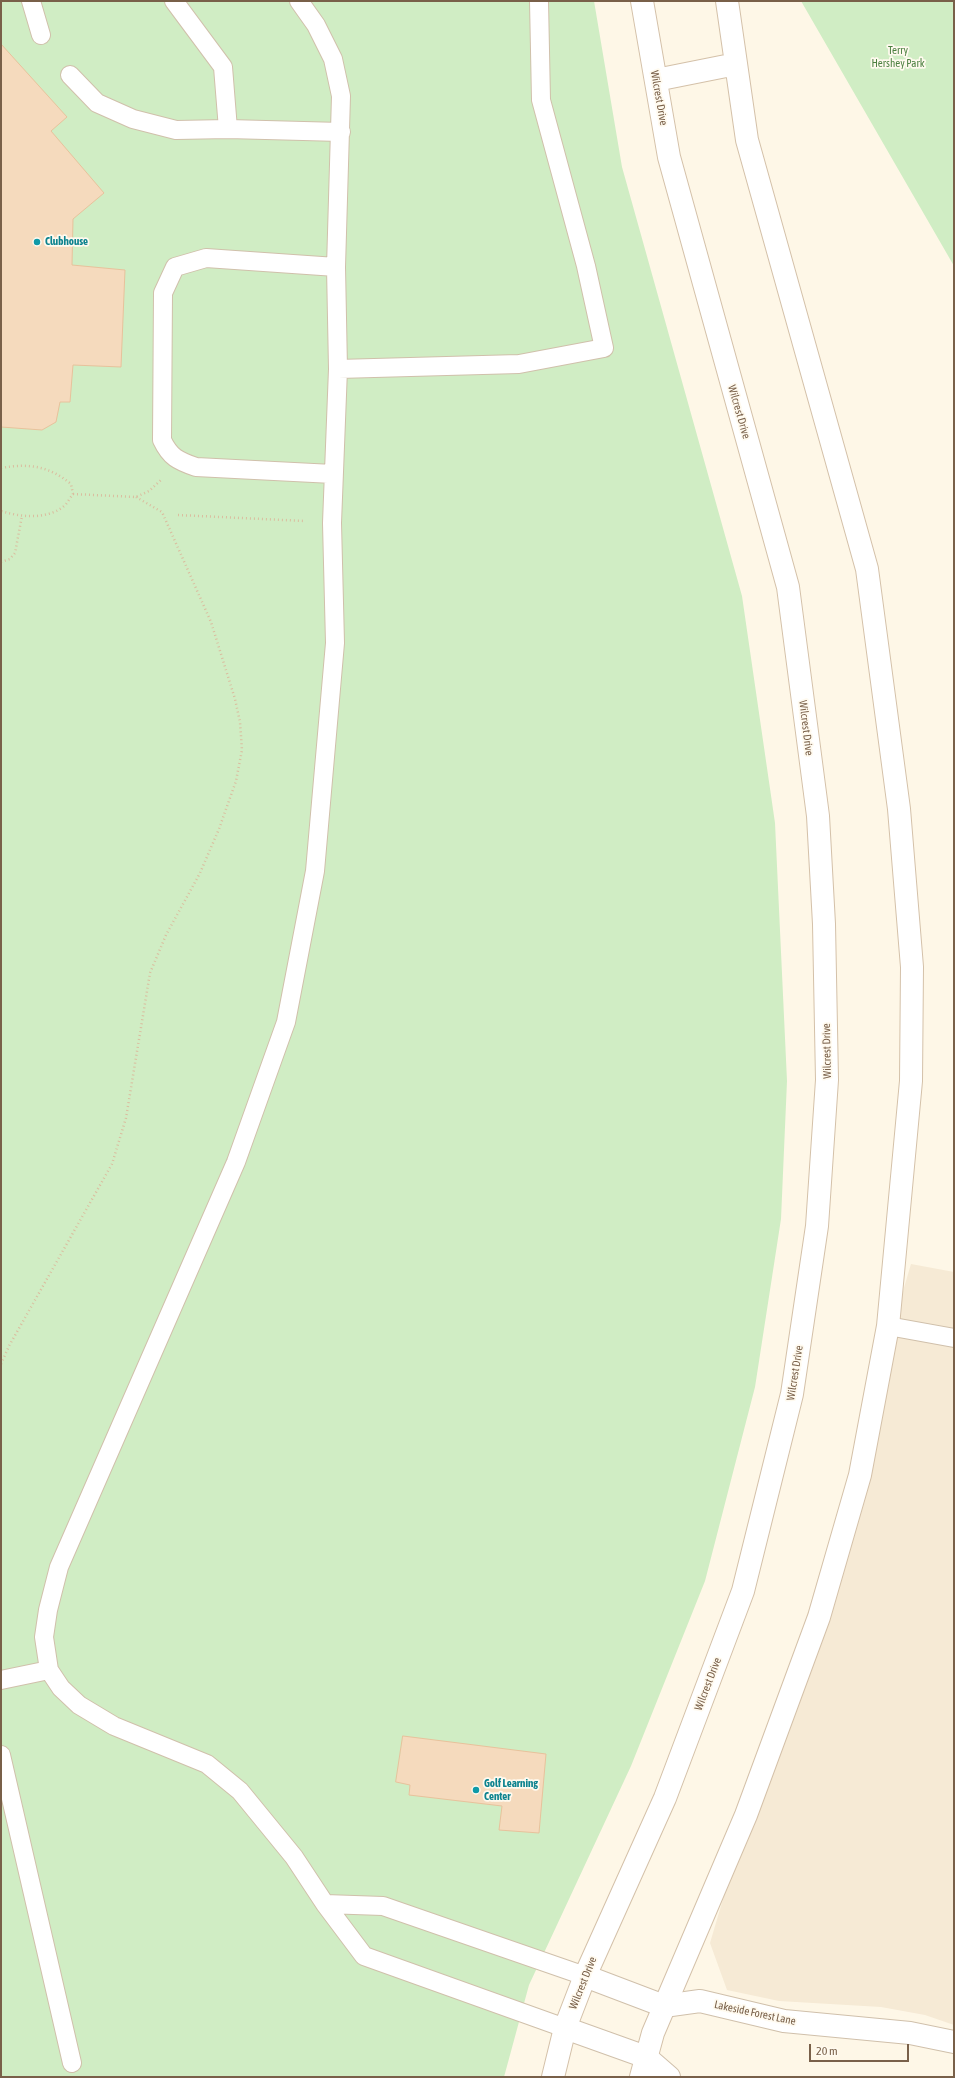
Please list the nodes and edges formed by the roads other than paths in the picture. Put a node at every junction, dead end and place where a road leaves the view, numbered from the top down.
1 (31, 1) edge
2 (174, 1) edge
3 (300, 1) edge
4 (539, 1) edge
5 (642, 1) edge
6 (727, 1) edge
7 (41, 35) dead end
8 (736, 64) junction
9 (70, 75) dead end
10 (656, 80) junction
11 (228, 129) junction
12 (340, 132) junction
13 (336, 267) junction
14 (338, 369) junction
15 (333, 474) junction
16 (888, 1326) junction
17 (954, 1338) edge
18 (49, 1670) junction
19 (1, 1680) edge
20 (1, 1755) edge
21 (325, 1904) junction
22 (585, 1976) junction
23 (664, 2006) junction
24 (565, 2028) junction
25 (954, 2042) edge
26 (72, 2063) dead end
27 (644, 2067) edge
28 (553, 2077) edge
29 (669, 2077) edge

1 - 7 lane
2 - 11 lane
3 - 12 lane
4 - 14 lane
5 - 10 main road, Wilcrest Drive
6 - 8 main road
8 - 10 main road
8 - 16 main road
9 - 11 lane
10 - 22 main road, Wilcrest Drive
11 - 12 lane
12 - 13 lane
13 - 14 lane
13 - 15 lane
14 - 15 lane
15 - 18 lane
16 - 17 lane
16 - 23 main road
18 - 19 lane
18 - 21 lane
20 - 26 lane
21 - 22 lane
21 - 24 lane
22 - 23 main road, Lakeside Forest Lane
22 - 24 main road, Wilcrest Drive
23 - 25 main road, Lakeside Forest Lane
23 - 27 main road
24 - 27 main road
24 - 28 main road, Wilcrest Drive
27 - 29 main road

